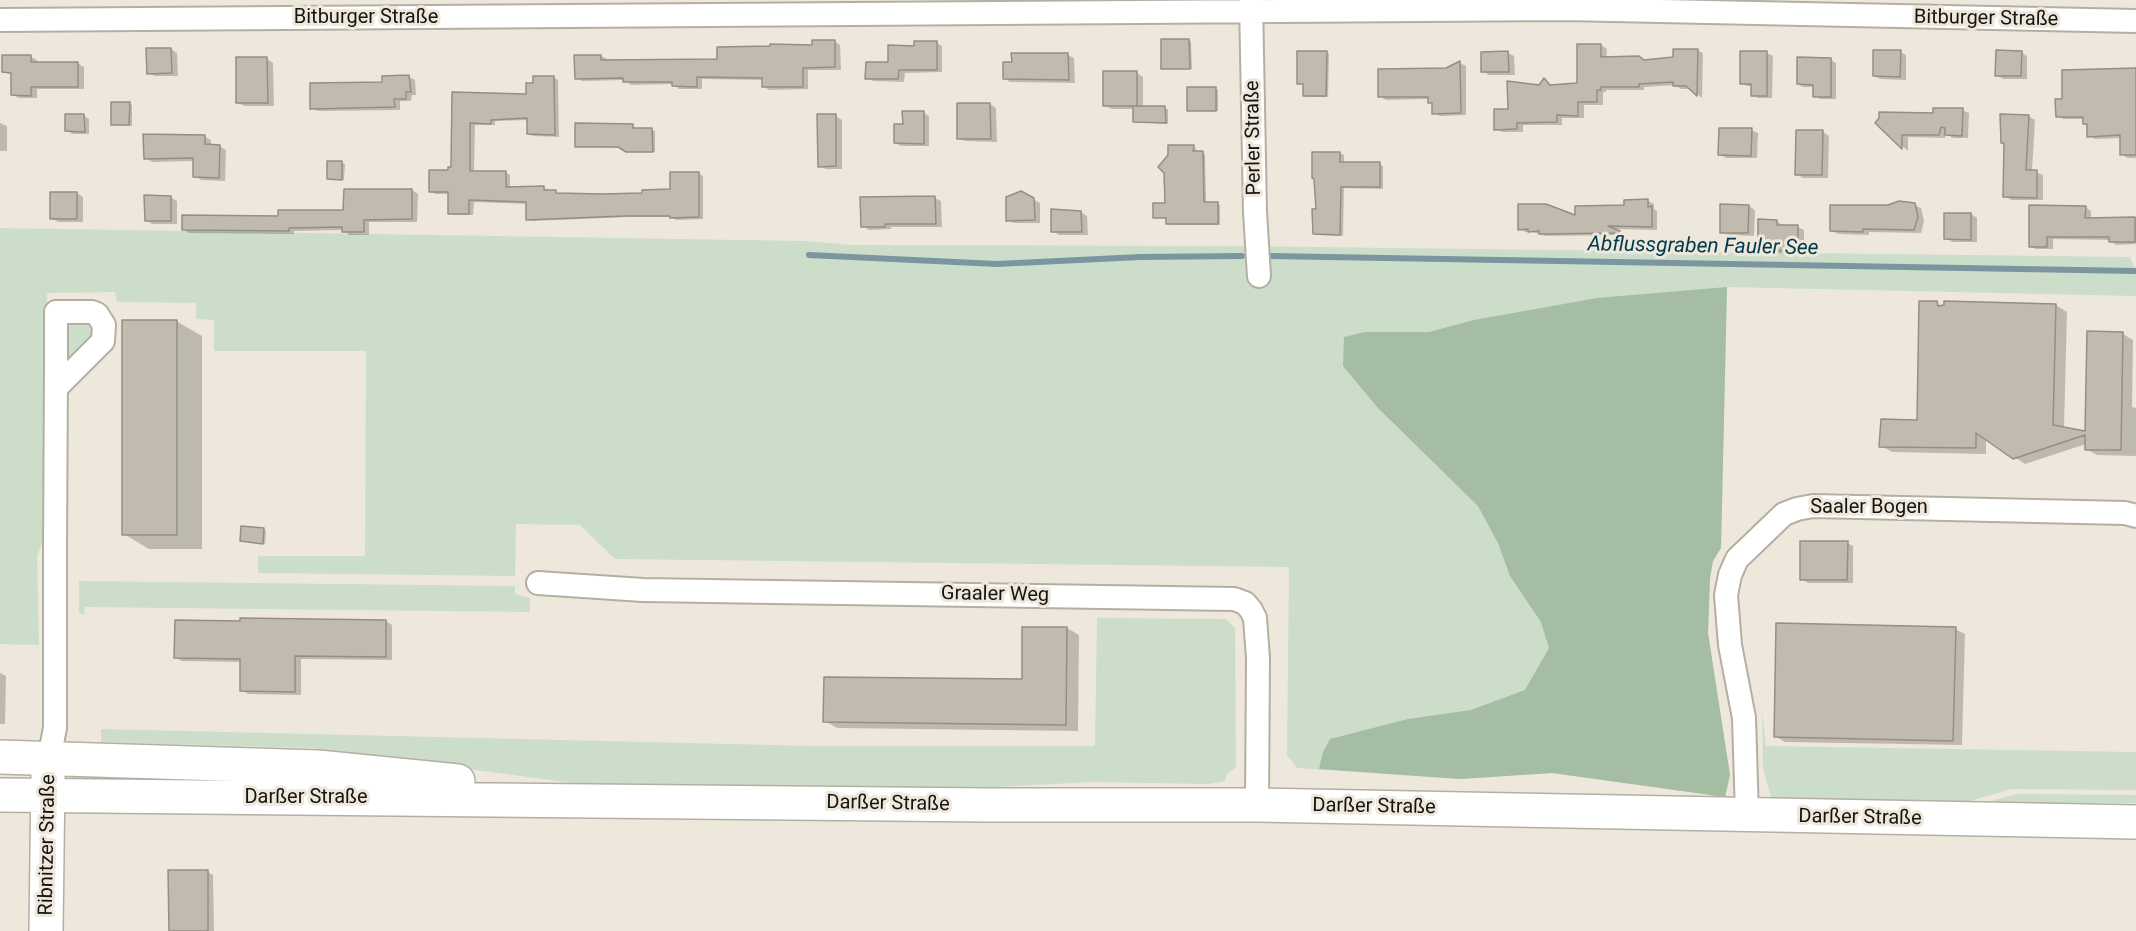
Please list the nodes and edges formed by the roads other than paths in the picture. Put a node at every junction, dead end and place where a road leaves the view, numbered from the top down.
1 (1252, 6) edge
2 (0, 20) edge
3 (2136, 21) edge
4 (1258, 276) dead end
5 (56, 388) dead end
6 (2136, 516) edge
7 (538, 583) dead end
8 (0, 757) edge
9 (49, 759) junction
10 (0, 795) edge
11 (48, 796) junction
12 (611, 802) junction
13 (1257, 805) junction
14 (1747, 816) junction
15 (2136, 822) edge
16 (46, 931) edge

1 - 2 street, Bitburger Straße
1 - 3 street, Bitburger Straße
1 - 4 street, Perler Straße
5 - 9 street
6 - 14 street, Saaler Bogen
7 - 13 street, Graaler Weg
8 - 9 main road, Darßer Straße
9 - 11 main road, Ribnitzer Straße
9 - 12 main road, Darßer Straße
10 - 11 main road, Darßer Straße
11 - 12 main road, Darßer Straße
11 - 16 main road, Ribnitzer Straße
12 - 13 main road, Darßer Straße
13 - 14 main road, Darßer Straße
14 - 15 main road, Darßer Straße

